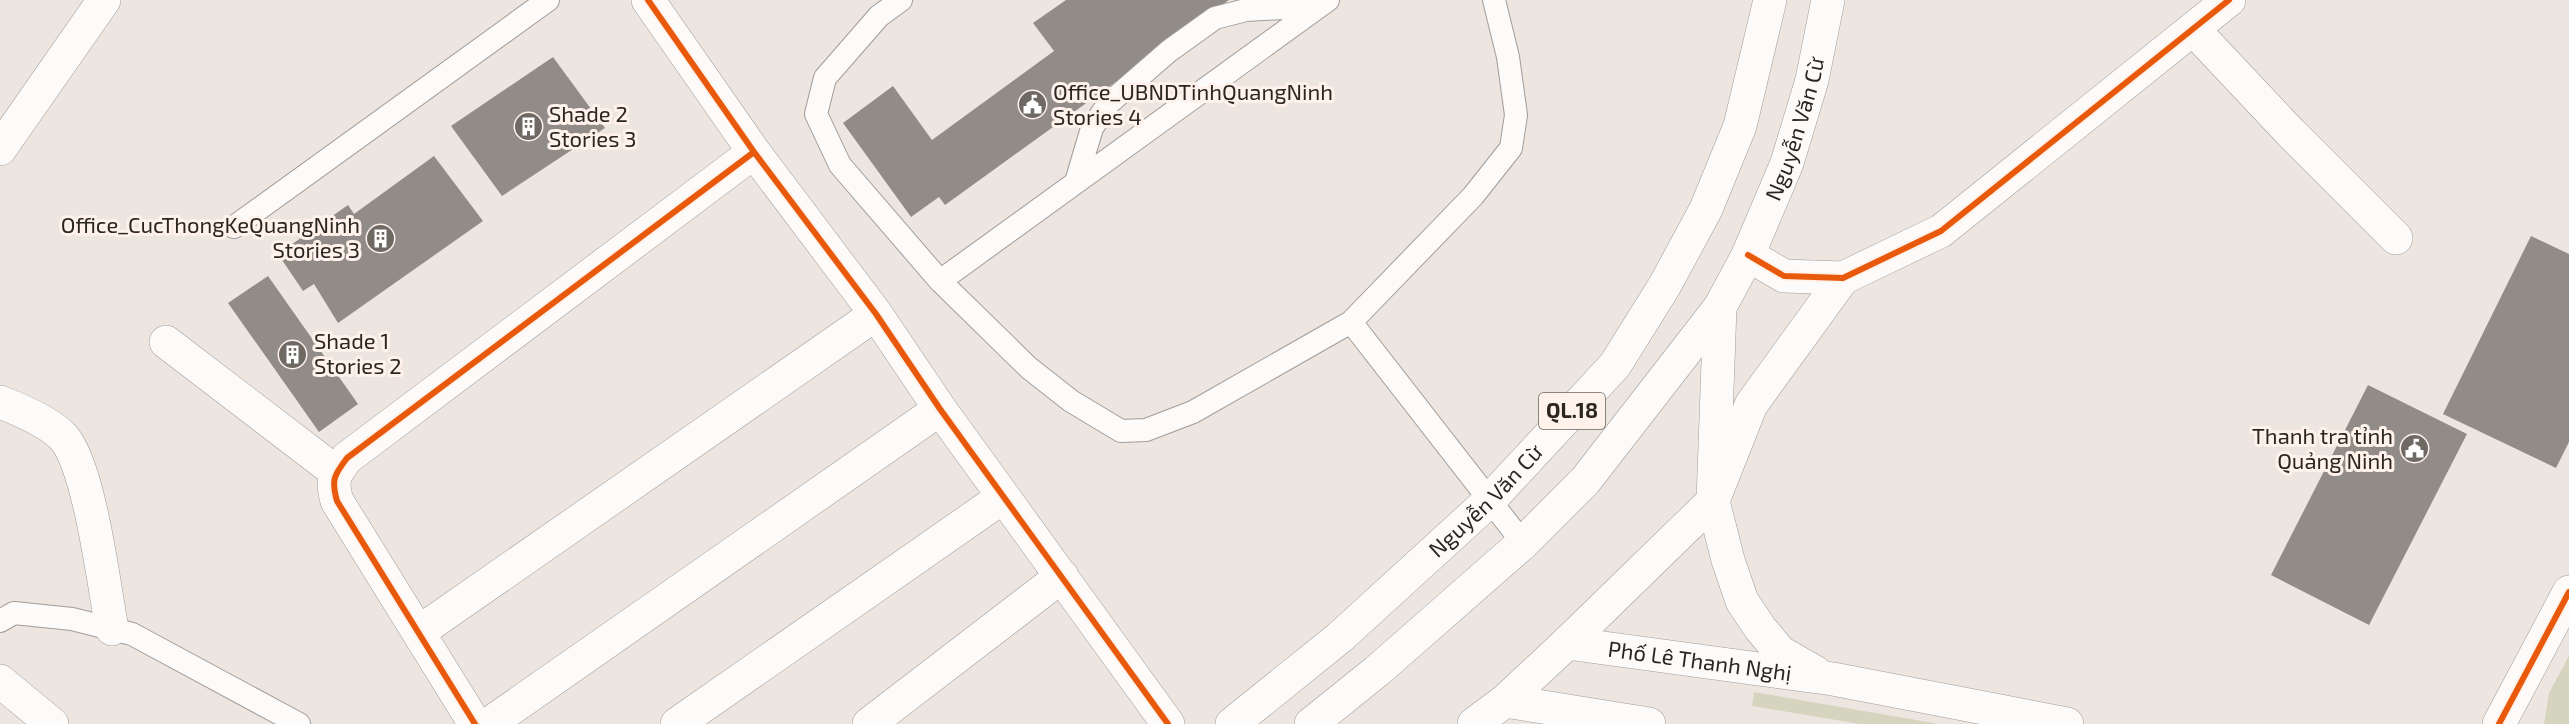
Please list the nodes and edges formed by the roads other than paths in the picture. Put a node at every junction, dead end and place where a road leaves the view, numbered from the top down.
1 (104, 0) edge
2 (548, 0) edge
3 (648, 0) edge
4 (901, 0) edge
5 (1494, 0) edge
6 (1770, 0) edge
7 (1828, 0) edge
8 (2229, 0) edge
9 (1323, 3) edge
10 (874, 8) edge
11 (2193, 29) junction
12 (0, 149) edge
13 (754, 152) junction
14 (1076, 182) junction
15 (234, 227) dead end
16 (2396, 238) dead end
17 (1748, 255) junction
18 (1843, 278) junction
19 (940, 280) junction
20 (1720, 307) junction
21 (876, 314) junction
22 (1351, 322) junction
23 (166, 342) dead end
24 (0, 402) edge
25 (940, 409) junction
26 (336, 472) junction
27 (1003, 497) junction
28 (1713, 501) junction
29 (1488, 502) junction
30 (1522, 543) junction
31 (1062, 576) junction
32 (2569, 592) edge
33 (0, 621) edge
34 (112, 629) junction
35 (420, 632) junction
36 (1566, 643) junction
37 (1833, 679) junction
38 (0, 681) edge
39 (1505, 701) junction
40 (52, 724) edge
41 (299, 724) edge
42 (475, 724) edge
43 (489, 724) edge
44 (677, 724) edge
45 (869, 724) edge
46 (1168, 724) edge
47 (1232, 724) edge
48 (1311, 724) edge
49 (1474, 724) edge
50 (1649, 724) edge
51 (2067, 724) edge
52 (2499, 724) edge

1 - 12 main road
2 - 15 lane
3 - 13 main road
4 - 10 lane
5 - 22 lane
6 - 29 main road, Nguyễn Văn Cừ / QL.18
7 - 17 main road, Nguyễn Văn Cừ / QL.18
8 - 11 main road
9 - 14 lane
9 - 14 lane
10 - 19 lane
11 - 16 main road
11 - 18 main road
13 - 21 main road
13 - 26 main road
14 - 19 lane
17 - 18 main road
17 - 20 main road, Nguyễn Văn Cừ / QL.18
18 - 28 main road
19 - 22 lane
20 - 28 main road, Phố Lê Thanh Nghị
20 - 30 main road, Nguyễn Văn Cừ / QL.18
21 - 25 main road
21 - 35 main road
22 - 29 lane
23 - 26 main road
24 - 34 main road
25 - 27 main road
25 - 43 main road
26 - 35 main road
27 - 31 main road
27 - 44 main road
28 - 36 main road
28 - 37 main road, Phố Lê Thanh Nghị
29 - 30 lane
29 - 47 main road, Nguyễn Văn Cừ / QL.18
30 - 48 main road, Nguyễn Văn Cừ / QL.18
31 - 45 main road
31 - 46 main road
32 - 52 main road
33 - 34 lane
34 - 41 lane
35 - 42 main road
36 - 37 main road, Phố Lê Thanh Nghị
36 - 39 main road
37 - 51 main road, Phố Lê Thanh Nghị
38 - 40 main road
39 - 49 main road
39 - 50 main road

